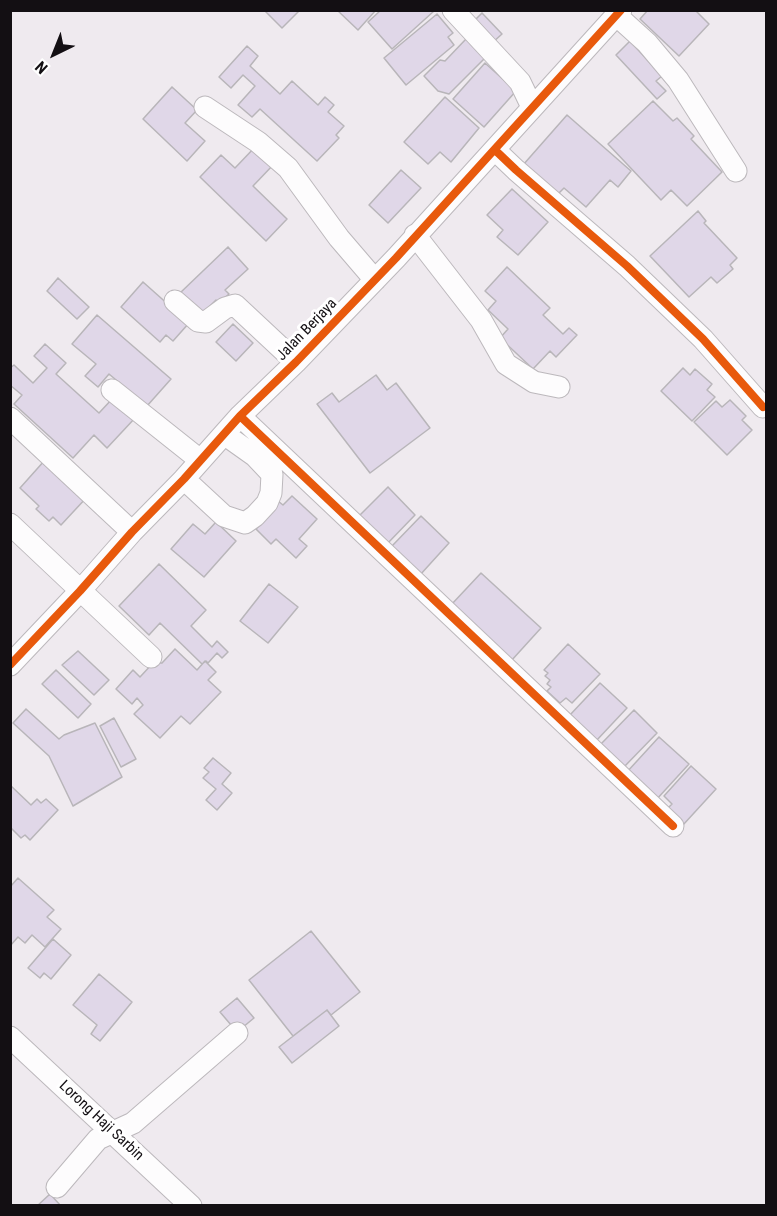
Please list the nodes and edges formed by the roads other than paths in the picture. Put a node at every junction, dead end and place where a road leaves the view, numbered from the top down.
1 (453, 10) edge
2 (618, 13) edge
3 (206, 106) dead end
4 (532, 107) junction
5 (495, 150) junction
6 (736, 171) dead end
7 (415, 235) junction
8 (375, 280) junction
9 (175, 301) dead end
10 (296, 362) junction
11 (559, 387) dead end
12 (112, 390) dead end
13 (763, 407) dead end
14 (240, 416) junction
15 (10, 418) edge
16 (224, 434) junction
17 (200, 459) junction
18 (184, 479) junction
19 (10, 524) edge
20 (132, 532) junction
21 (80, 591) junction
22 (151, 657) dead end
23 (10, 665) edge
24 (673, 826) dead end
25 (237, 1033) dead end
26 (10, 1037) edge
27 (113, 1132) junction
28 (57, 1186) dead end
29 (191, 1206) edge

1 - 4 street
2 - 4 street, Jalan Berjaya
2 - 6 street
3 - 8 street
4 - 5 street, Jalan Berjaya
5 - 7 street, Jalan Berjaya
5 - 13 street
7 - 8 street, Jalan Berjaya
7 - 11 street
8 - 10 street, Jalan Berjaya
9 - 10 street
10 - 14 street, Jalan Berjaya
12 - 17 street
14 - 16 street, Jalan Berjaya
14 - 24 street
15 - 20 street
16 - 17 street, Jalan Berjaya
16 - 18 street
17 - 18 street, Jalan Berjaya
18 - 20 street, Jalan Berjaya
19 - 21 street
20 - 21 street, Jalan Berjaya
21 - 22 street
21 - 23 street, Jalan Berjaya
25 - 27 street
26 - 27 street, Lorong Haji Sarbin
27 - 28 street
27 - 29 street, Lorong Haji Sarbin

